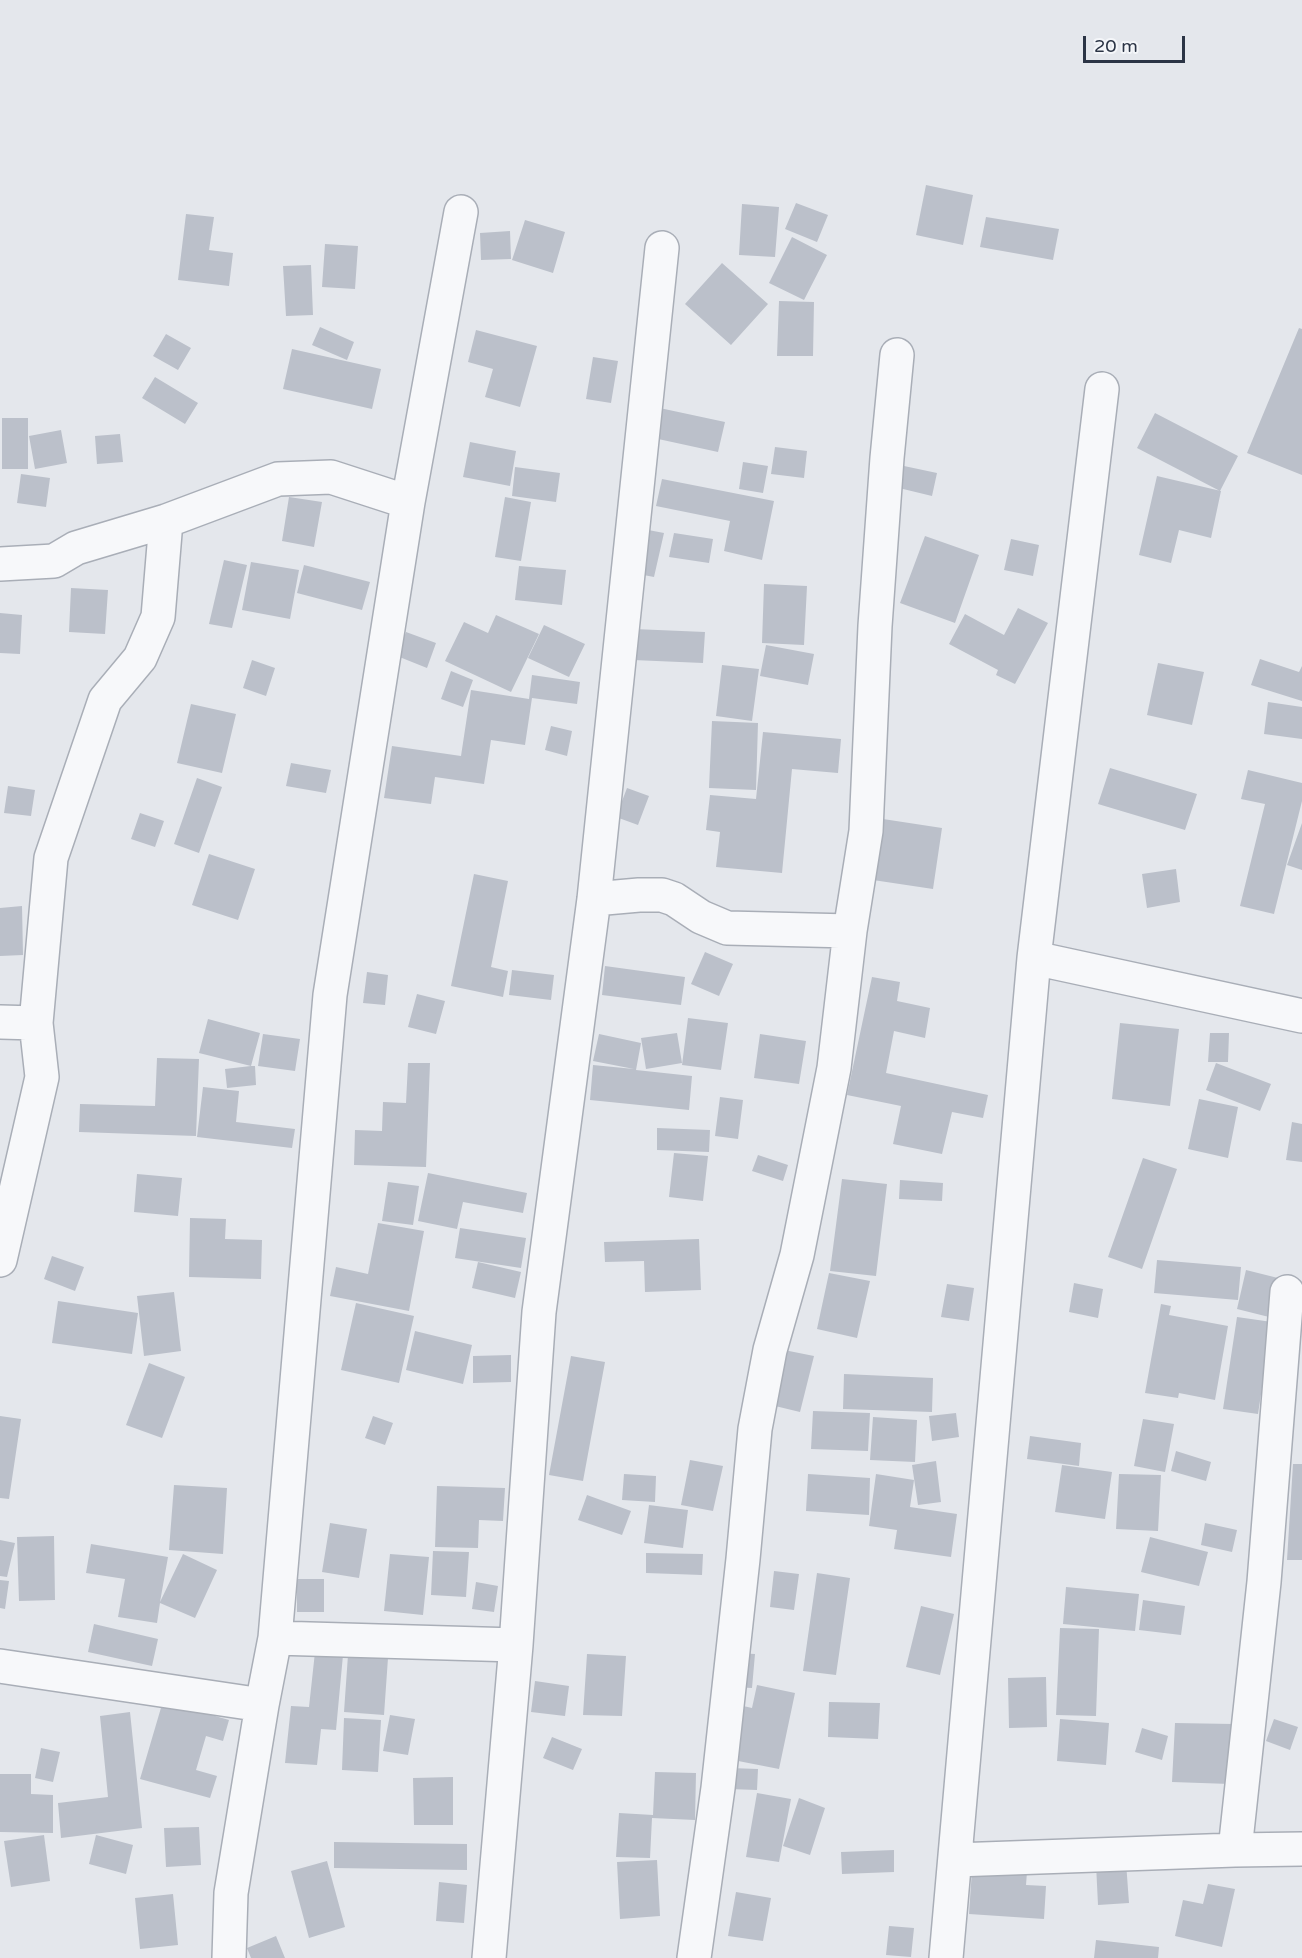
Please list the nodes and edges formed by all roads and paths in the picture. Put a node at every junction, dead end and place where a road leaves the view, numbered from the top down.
1 (460, 212) dead end
2 (662, 248) dead end
3 (897, 355) dead end
4 (1102, 388) dead end
5 (408, 502) junction
6 (166, 521) junction
7 (0, 564) edge
8 (594, 899) junction
9 (850, 931) junction
10 (1034, 958) junction
11 (1302, 1017) edge
12 (0, 1022) edge
13 (36, 1023) junction
14 (0, 1260) edge
15 (1287, 1292) dead end
16 (1288, 1443) edge
17 (275, 1638) junction
18 (516, 1645) junction
19 (0, 1666) edge
20 (262, 1705) junction
21 (1302, 1849) edge
22 (1235, 1850) junction
23 (955, 1860) junction
24 (229, 1958) edge
25 (489, 1958) edge
26 (694, 1958) edge
27 (946, 1958) edge

1 - 5 street
2 - 8 street
3 - 9 street
4 - 10 street
5 - 6 street
5 - 17 street
6 - 7 street
6 - 13 street
8 - 9 street
8 - 18 street
9 - 26 street
10 - 11 street
10 - 23 street
12 - 13 street
13 - 14 street
15 - 16 street
16 - 22 street
17 - 18 street
17 - 20 street
18 - 25 street
19 - 20 street
20 - 24 street
21 - 22 street
22 - 23 street
23 - 27 street

